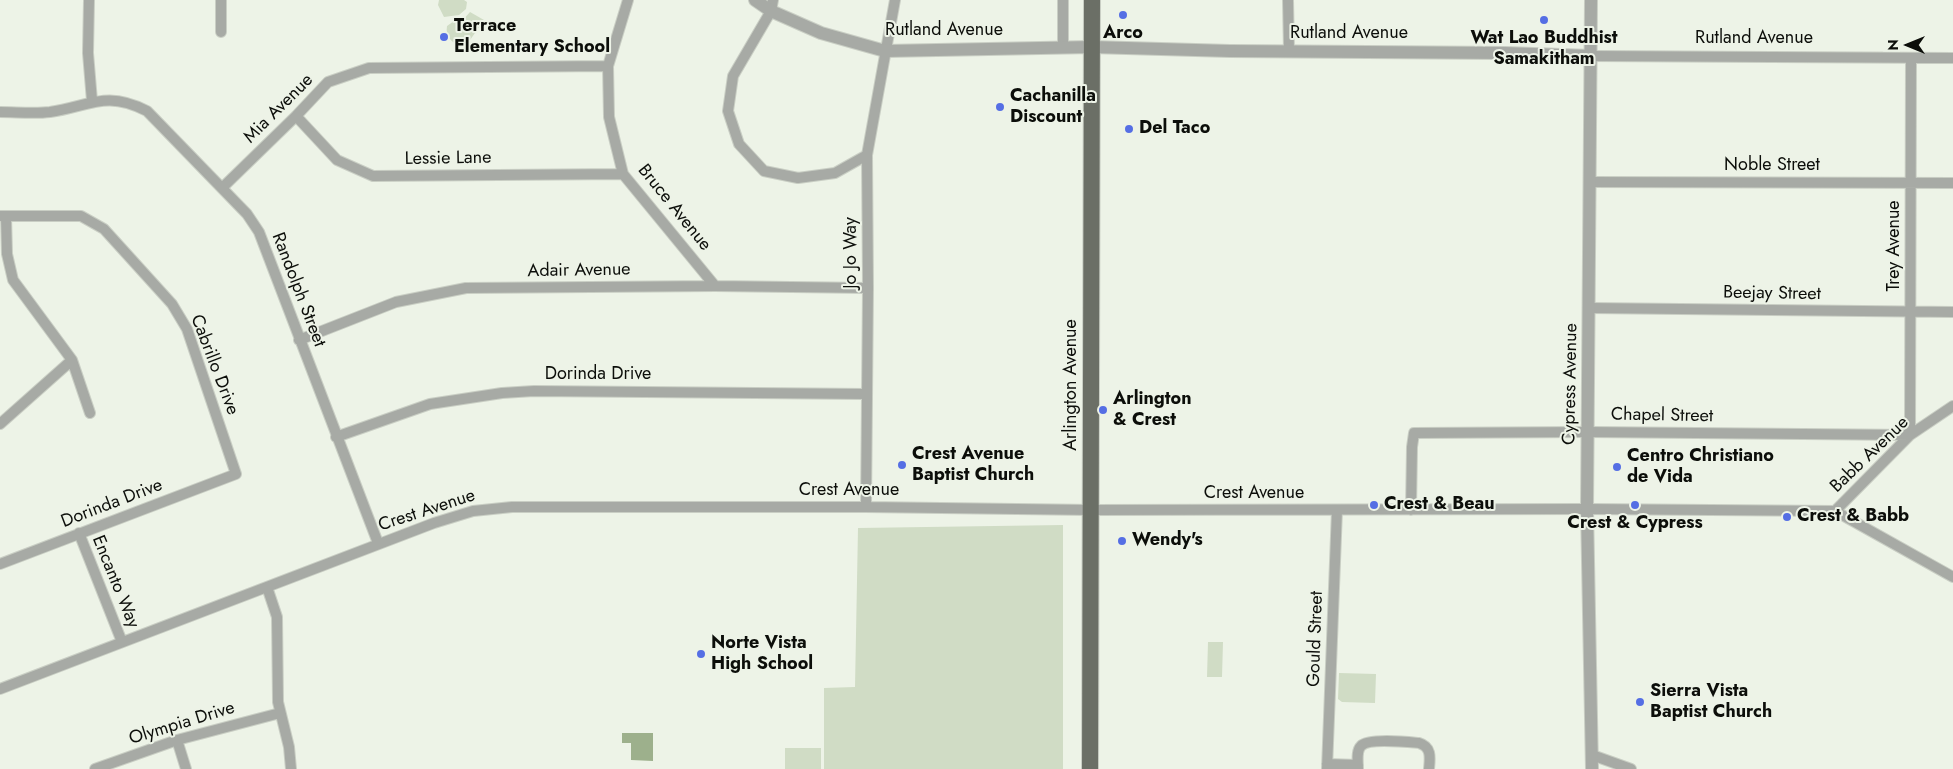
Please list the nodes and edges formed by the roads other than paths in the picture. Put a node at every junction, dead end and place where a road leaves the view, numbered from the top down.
1 (89, 0) edge
2 (221, 0) edge
3 (628, 0) edge
4 (754, 0) edge
5 (896, 0) edge
6 (1063, 0) edge
7 (1092, 0) edge
8 (1288, 0) edge
9 (1591, 0) edge
10 (772, 6) edge
11 (220, 32) dead end
12 (1063, 47) junction
13 (1092, 47) junction
14 (885, 51) junction
15 (1289, 51) junction
16 (1591, 56) junction
17 (1911, 58) junction
18 (1953, 58) edge
19 (608, 66) junction
20 (92, 102) junction
21 (0, 112) edge
22 (296, 116) junction
23 (867, 155) junction
24 (623, 174) junction
25 (1591, 182) junction
26 (1911, 183) junction
27 (1953, 183) edge
28 (223, 187) junction
29 (3, 216) edge
30 (715, 286) junction
31 (868, 288) junction
32 (1590, 308) junction
33 (1911, 312) junction
34 (1953, 312) edge
35 (299, 340) junction
36 (72, 360) junction
37 (866, 394) junction
38 (1953, 406) edge
39 (90, 413) dead end
40 (0, 424) edge
41 (1589, 432) junction
42 (1910, 435) junction
43 (336, 437) junction
44 (236, 474) joint
45 (866, 507) junction
46 (1587, 509) junction
47 (1092, 510) junction
48 (1337, 510) junction
49 (1411, 510) junction
50 (1835, 511) junction
51 (78, 533) junction
52 (378, 544) junction
53 (0, 564) edge
54 (1953, 577) edge
55 (267, 587) junction
56 (122, 642) junction
57 (0, 689) edge
58 (280, 713) junction
59 (177, 740) junction
60 (1592, 755) junction
61 (1327, 767) edge
62 (1358, 767) edge
63 (96, 769) edge
64 (186, 769) edge
65 (291, 769) edge
66 (1090, 769) edge
67 (1429, 769) edge
68 (1592, 769) edge
69 (1631, 769) edge

1 - 20 street
2 - 11 street
3 - 19 street, Bruce Avenue
4 - 10 street, Rutland Avenue
5 - 14 street, Jo Jo Way
6 - 12 street
7 - 13 main road, Arlington Avenue
8 - 15 street
9 - 16 street, Cypress Avenue
10 - 14 street, Rutland Avenue
10 - 23 street
12 - 13 street, Rutland Avenue
12 - 14 street, Rutland Avenue
13 - 15 street, Rutland Avenue
13 - 47 main road, Arlington Avenue
14 - 23 street, Jo Jo Way
15 - 16 street, Rutland Avenue
16 - 17 street, Rutland Avenue
16 - 25 street, Cypress Avenue
17 - 18 street, Rutland Avenue
17 - 26 street, Trey Avenue
19 - 22 street, Mia Avenue
19 - 24 street, Bruce Avenue
20 - 21 street, Randolph Street
20 - 28 street, Randolph Street
22 - 24 street, Lessie Lane
22 - 28 street, Mia Avenue
23 - 31 street, Jo Jo Way
24 - 30 street, Bruce Avenue
25 - 26 street, Noble Street
25 - 32 street, Cypress Avenue
26 - 27 street, Noble Street
26 - 33 street, Trey Avenue
28 - 35 street, Randolph Street
29 - 36 street
29 - 44 street, Cabrillo Drive
30 - 31 street, Adair Avenue
30 - 35 street, Adair Avenue
31 - 37 street, Jo Jo Way
32 - 33 street, Beejay Street
32 - 41 street, Cypress Avenue
33 - 34 street, Beejay Street
33 - 42 street, Trey Avenue
35 - 43 street, Randolph Street
36 - 39 street
36 - 40 street
37 - 43 street, Dorinda Drive
37 - 45 street, Jo Jo Way
38 - 42 street, Babb Avenue
41 - 42 street, Chapel Street
41 - 46 street, Cypress Avenue
41 - 49 street, Chapel Street
42 - 50 street, Babb Avenue
43 - 52 street, Randolph Street
44 - 51 street, Dorinda Drive
45 - 47 street, Crest Avenue
45 - 52 street, Crest Avenue
46 - 49 street, Crest Avenue
46 - 50 street, Crest Avenue
46 - 60 street, Cypress Avenue
47 - 48 street, Crest Avenue
47 - 66 main road, Arlington Avenue
48 - 49 street, Crest Avenue
48 - 61 street, Gould Street
50 - 54 street, Crest Avenue
51 - 53 street, Dorinda Drive
51 - 56 street, Encanto Way
52 - 55 street, Crest Avenue
55 - 56 street, Crest Avenue
55 - 58 street
56 - 57 street, Crest Avenue
58 - 59 street, Olympia Drive
58 - 65 street
59 - 63 street, Olympia Drive
59 - 64 street
60 - 68 street, Cypress Avenue
60 - 69 street
61 - 62 street
62 - 67 street

